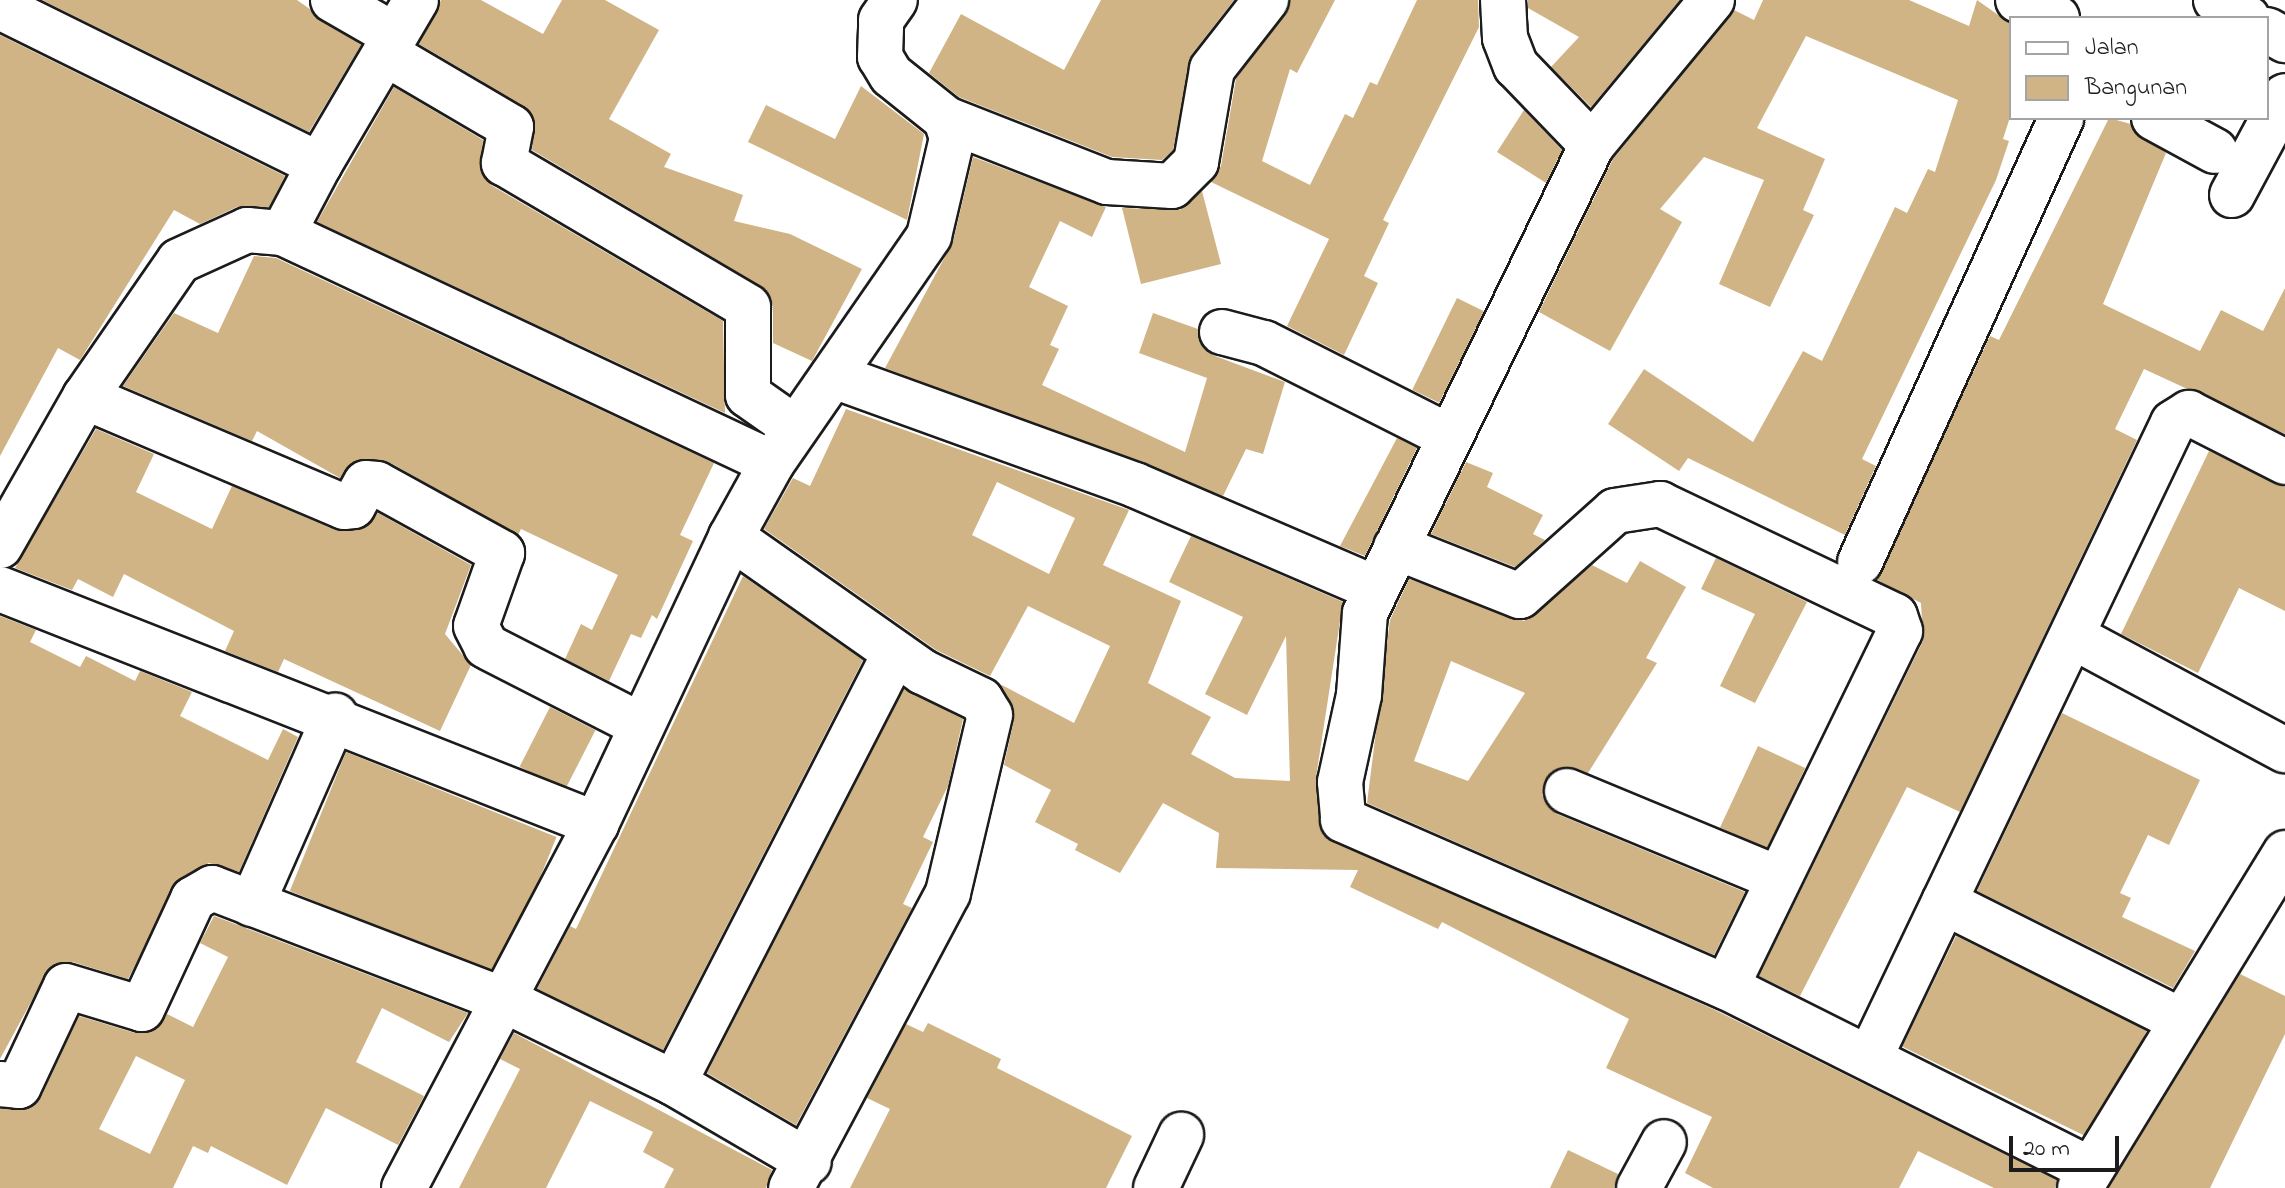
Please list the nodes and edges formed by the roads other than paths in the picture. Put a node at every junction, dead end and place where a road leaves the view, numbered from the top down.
1 (333, 0) edge
2 (895, 0) edge
3 (1266, 0) edge
4 (1503, 0) edge
5 (1712, 0) edge
6 (2216, 0) edge
7 (0, 7) edge
8 (2244, 16) edge
9 (398, 29) edge
10 (2285, 96) edge
11 (946, 119) junction
12 (2060, 120) edge
13 (2158, 120) edge
14 (1592, 145) junction
15 (2215, 151) dead end
16 (319, 165) junction
17 (2232, 195) dead end
18 (283, 233) junction
19 (1222, 332) dead end
20 (834, 376) junction
21 (85, 397) junction
22 (1450, 437) junction
23 (783, 446) junction
24 (2285, 462) edge
25 (731, 537) junction
26 (0, 546) edge
27 (1396, 547) junction
28 (1860, 562) dead end
29 (0, 589) edge
30 (1377, 589) junction
31 (2072, 636) junction
32 (895, 653) junction
33 (335, 716) junction
34 (642, 726) junction
35 (2285, 750) edge
36 (1567, 791) dead end
37 (596, 824) junction
38 (2285, 853) edge
39 (1775, 877) junction
40 (1944, 902) junction
41 (252, 904) junction
42 (1726, 987) junction
43 (504, 1000) junction
44 (2182, 1021) junction
45 (1871, 1055) junction
46 (674, 1083) junction
47 (0, 1084) edge
48 (1181, 1135) dead end
49 (1664, 1142) dead end
50 (800, 1175) edge
51 (2085, 1178) edge
52 (404, 1188) edge
53 (1156, 1188) edge
54 (1639, 1188) edge

1 - 9 street
2 - 11 street
3 - 11 street
4 - 14 street
5 - 14 street
6 - 8 street
7 - 16 street
9 - 16 street
9 - 23 street
10 - 17 street
11 - 20 street
12 - 28 street
13 - 15 street
14 - 22 street
16 - 18 street
18 - 21 street
18 - 23 street
19 - 22 street
20 - 23 street
20 - 30 street
21 - 26 street
21 - 34 street
22 - 27 street
23 - 25 street
24 - 31 street
25 - 32 street
25 - 34 street
27 - 30 street
27 - 39 street
29 - 33 street
30 - 42 street
31 - 35 street
31 - 40 street
32 - 46 street
32 - 50 street
33 - 37 street
33 - 41 street
34 - 37 street
36 - 39 street
37 - 43 street
38 - 44 street
39 - 42 street
40 - 44 street
40 - 45 street
41 - 43 street
41 - 47 street
42 - 45 street
43 - 46 street
43 - 52 street
44 - 51 street
45 - 51 street
46 - 50 street
48 - 53 street
49 - 54 street

